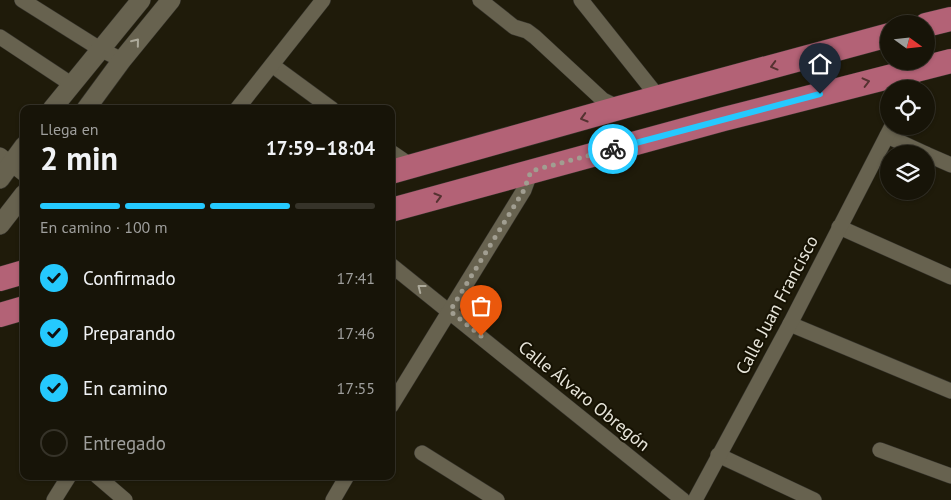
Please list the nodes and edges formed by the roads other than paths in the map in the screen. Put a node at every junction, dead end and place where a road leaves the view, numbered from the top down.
1 (22, 0) edge
2 (141, 0) edge
3 (171, 0) edge
4 (322, 0) edge
5 (480, 0) edge
6 (581, 0) edge
7 (951, 19) edge
8 (935, 23) edge
9 (0, 37) edge
10 (880, 37) edge
11 (100, 49) junction
12 (122, 60) junction
13 (951, 60) edge
14 (272, 65) junction
15 (913, 73) edge
16 (71, 84) junction
17 (659, 98) junction
18 (55, 105) edge
19 (89, 105) edge
20 (240, 105) edge
21 (327, 105) edge
22 (619, 108) junction
23 (888, 135) edge
24 (896, 135) edge
25 (912, 145) edge
26 (20, 152) edge
27 (935, 158) edge
28 (395, 159) edge
29 (12, 164) edge
30 (951, 165) edge
31 (402, 170) edge
32 (531, 171) junction
33 (0, 179) edge
34 (20, 199) edge
35 (395, 209) edge
36 (0, 225) edge
37 (839, 227) junction
38 (395, 268) edge
39 (20, 273) edge
40 (951, 278) edge
41 (0, 279) edge
42 (450, 311) junction
43 (790, 324) junction
44 (951, 391) edge
45 (395, 400) edge
46 (880, 450) dead end
47 (422, 453) dead end
48 (718, 455) junction
49 (951, 476) edge
50 (66, 480) edge
51 (102, 480) edge
52 (345, 480) edge
53 (480, 495) edge
54 (54, 500) edge
55 (125, 500) edge
56 (333, 500) edge
57 (497, 500) edge
58 (683, 500) edge
59 (695, 500) edge
60 (814, 500) edge

1 - 11 street
2 - 11 street
12 -> 3 street
4 - 14 street
5 - 22 street
6 - 17 street
7 - 8 main road
9 - 16 street
10 -> 17 main road
11 - 12 street
11 - 16 street
12 - 19 street
13 - 15 main road
14 - 20 street
14 - 21 street
32 -> 15 main road
16 - 18 street
17 - 22 main road
22 -> 31 main road
23 - 37 street, Calle Juan Francisco
24 - 25 street
26 - 29 street
27 - 30 street
28 - 31 street
29 - 33 street
35 -> 32 main road
32 - 42 street
34 - 36 street
37 - 40 street
37 - 43 street, Calle Juan Francisco
42 -> 38 street, Calle Álvaro Obregón
39 - 41 main road
42 - 45 street
42 - 58 street, Calle Álvaro Obregón
43 - 44 street
43 - 48 street, Calle Juan Francisco
46 - 49 street
47 - 53 street
48 - 59 street, Calle Juan Francisco
48 - 60 street
50 - 54 street
51 - 55 street
52 - 56 street
53 - 57 street

